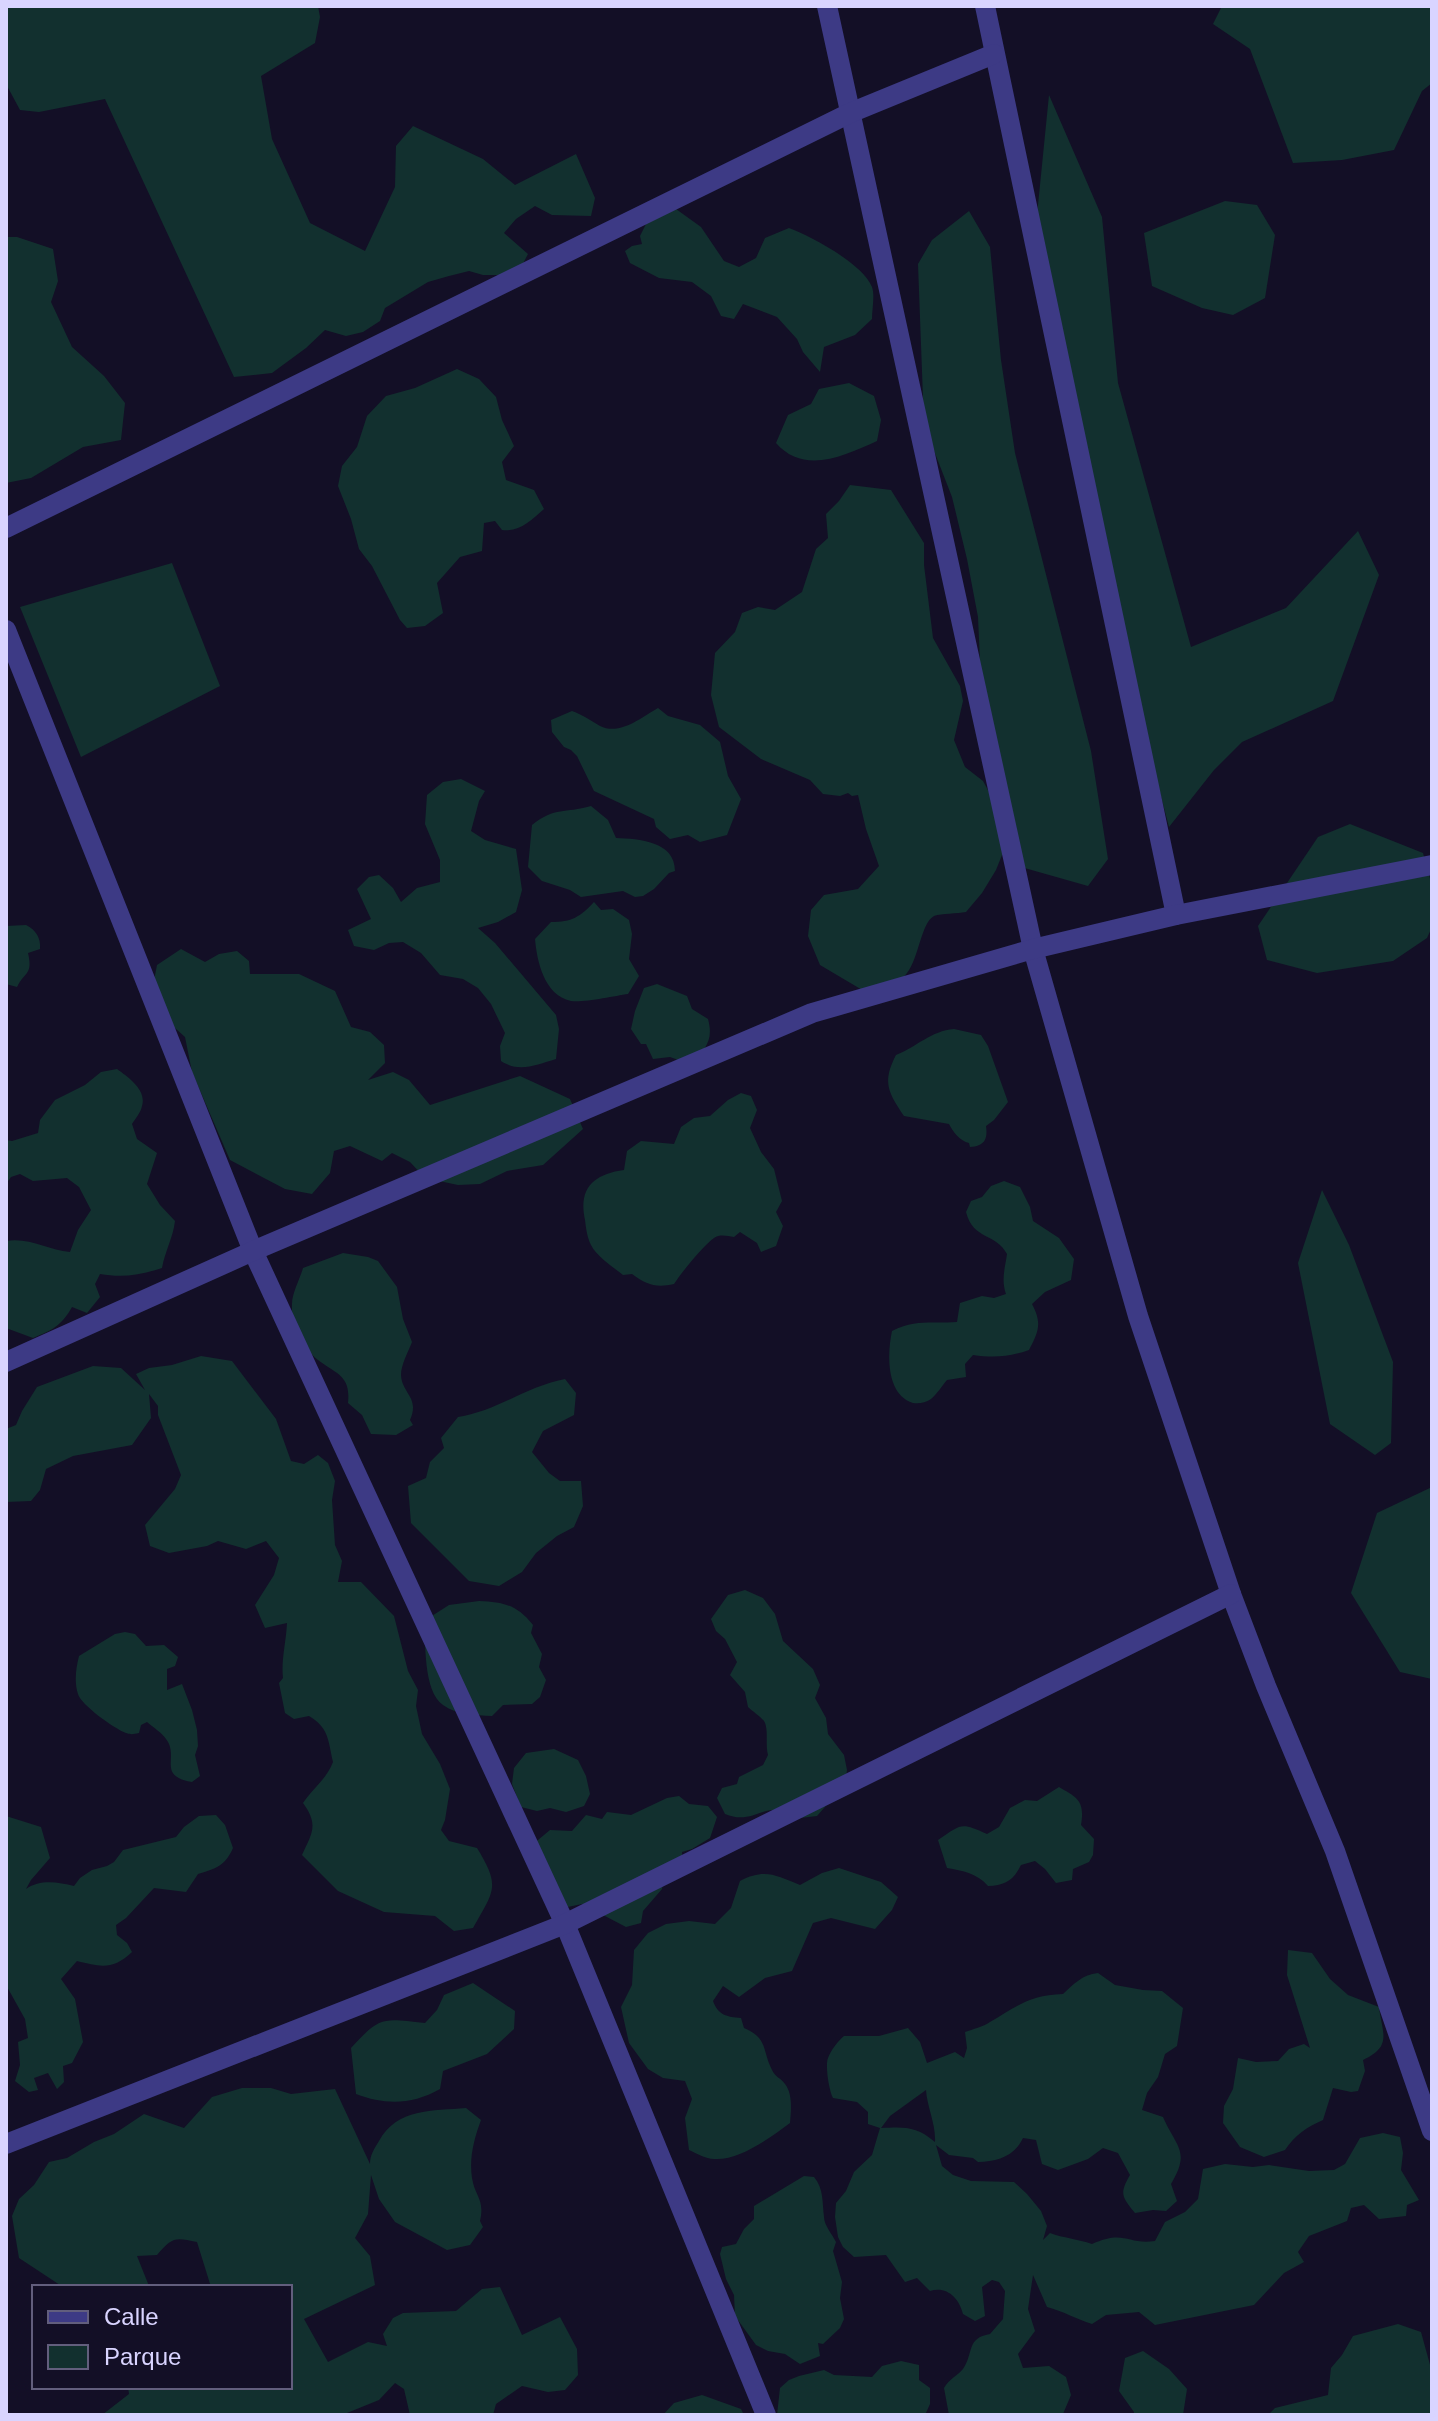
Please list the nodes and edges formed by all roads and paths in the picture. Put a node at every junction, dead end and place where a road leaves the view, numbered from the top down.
1 (827, 6) edge
2 (985, 6) edge
3 (994, 54) junction
4 (850, 113) junction
5 (6, 528) edge
6 (6, 630) edge
7 (1432, 865) edge
8 (1176, 915) junction
9 (1033, 949) junction
10 (253, 1251) junction
11 (6, 1362) edge
12 (1231, 1594) junction
13 (565, 1924) junction
14 (1432, 2131) edge
15 (6, 2144) edge
16 (766, 2415) edge

1 - 4 street
2 - 3 street
3 - 4 street
3 - 8 street
4 - 5 street
4 - 9 street
6 - 10 street
7 - 8 street
8 - 9 street
9 - 10 street
9 - 12 street
10 - 11 street
10 - 13 street
12 - 13 street
12 - 14 street
13 - 15 street
13 - 16 street

